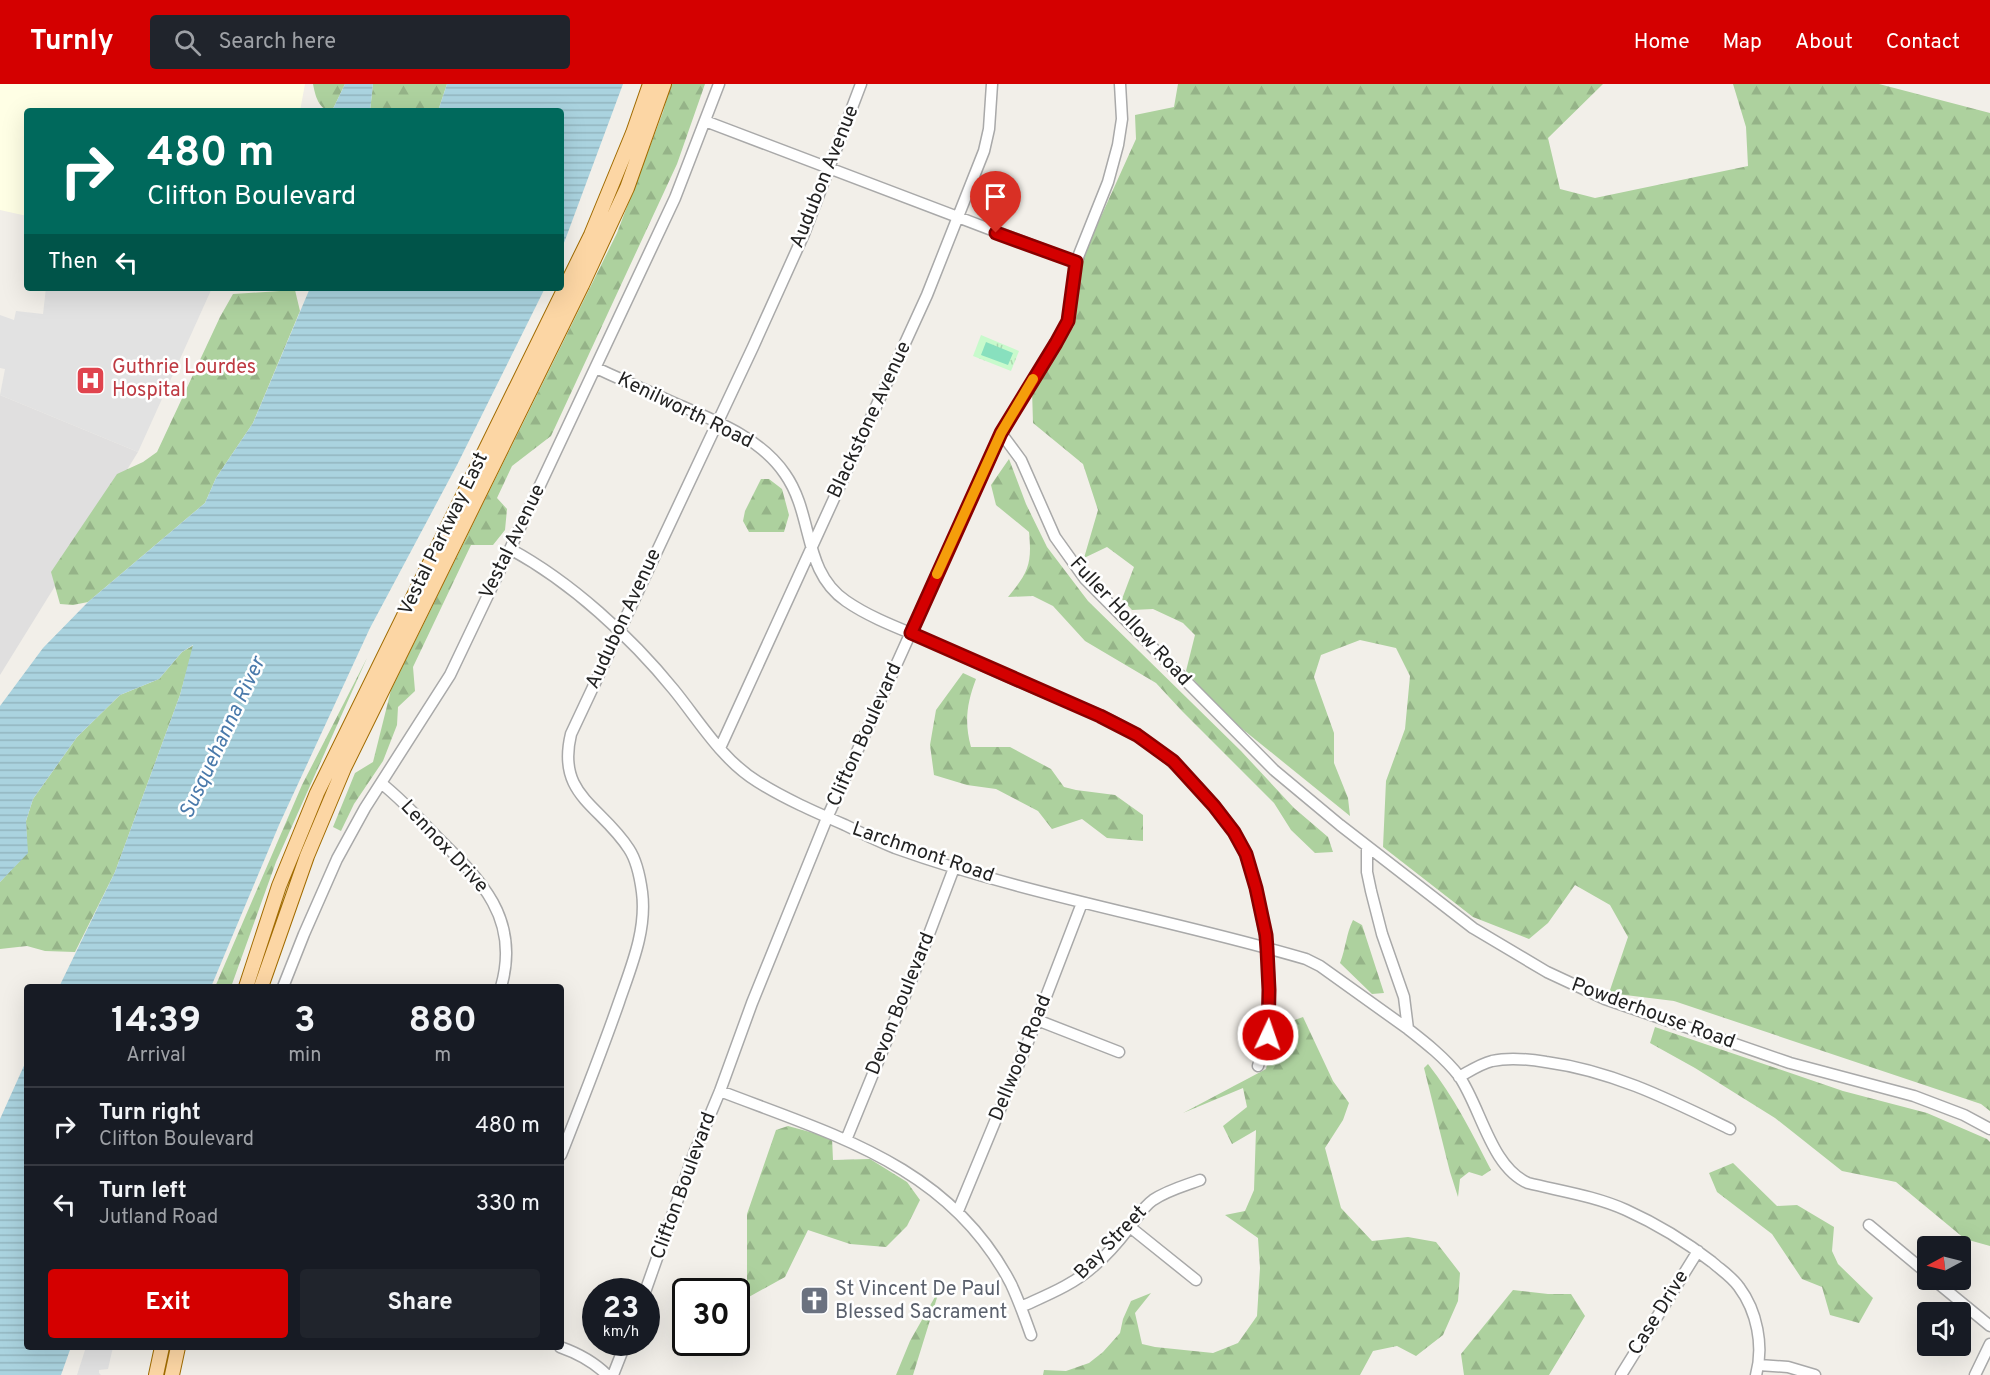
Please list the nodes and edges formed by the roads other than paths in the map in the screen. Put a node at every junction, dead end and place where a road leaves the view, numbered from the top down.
1 (650, 84) edge
2 (664, 84) edge
3 (719, 84) edge
4 (861, 84) edge
5 (992, 84) edge
6 (1120, 84) edge
7 (705, 121) junction
8 (830, 169) junction
9 (957, 218) junction
10 (1076, 262) junction
11 (564, 290) edge
12 (563, 291) edge
13 (596, 368) junction
14 (718, 423) junction
15 (1001, 433) junction
16 (811, 547) junction
17 (510, 549) junction
18 (619, 630) junction
19 (911, 633) junction
20 (720, 748) junction
21 (1267, 763) joint
22 (381, 783) junction
23 (827, 818) junction
24 (1366, 846) junction
25 (954, 868) junction
26 (1082, 903) junction
27 (1267, 949) junction
28 (247, 984) edge
29 (262, 984) edge
30 (284, 984) edge
31 (502, 984) edge
32 (1037, 1020) junction
33 (1408, 1029) junction
34 (1119, 1052) dead end
35 (1258, 1066) dead end
36 (1459, 1077) junction
37 (720, 1091) junction
38 (1730, 1128) dead end
39 (1990, 1129) edge
40 (846, 1140) junction
41 (564, 1147) edge
42 (1200, 1180) dead end
43 (958, 1211) junction
44 (1869, 1225) dead end
45 (1130, 1227) junction
46 (1698, 1251) junction
47 (1917, 1265) edge
48 (650, 1278) edge
49 (1196, 1280) dead end
50 (1946, 1290) edge
51 (1021, 1307) junction
52 (1990, 1326) edge
53 (1031, 1335) dead end
54 (1990, 1344) edge
55 (564, 1349) edge
56 (161, 1350) edge
57 (177, 1350) edge
58 (620, 1356) edge
59 (1757, 1370) edge
60 (156, 1375) edge
61 (172, 1375) edge
62 (607, 1375) edge
63 (613, 1375) edge
64 (1621, 1375) edge
65 (1815, 1375) edge
66 (1975, 1375) edge

1 - 11 main road, Vestal Parkway East
2 - 29 main road, Vestal Parkway East
3 - 7 street, Vestal Avenue
4 - 8 street, Audubon Avenue
5 - 9 street, Blackstone Avenue
6 - 10 street, Clifton Boulevard
7 - 8 street
7 - 13 street, Vestal Avenue
8 - 9 street
8 - 14 street, Audubon Avenue
9 - 10 street
9 - 16 street, Blackstone Avenue
10 - 15 street, Clifton Boulevard
12 - 28 main road, Vestal Parkway East
13 - 14 street, Kenilworth Road
13 - 17 street, Vestal Avenue
14 - 16 street, Kenilworth Road
14 - 18 street, Audubon Avenue
15 - 19 street, Clifton Boulevard
15 - 21 street, Fuller Hollow Road
16 - 19 street, Kenilworth Road
16 - 20 street, Blackstone Avenue
17 - 18 street, Larchmont Road
17 - 22 street, Vestal Avenue
18 - 20 street, Larchmont Road
18 - 41 street, Audubon Avenue
19 - 23 street, Clifton Boulevard
19 - 27 street, Kenilworth Road
20 - 23 street, Larchmont Road
21 - 24 street, Powderhouse Road
22 - 30 street, Vestal Avenue
22 - 31 street, Lennox Drive
23 - 25 street, Larchmont Road
23 - 37 street, Clifton Boulevard
24 - 33 street
24 - 39 street, Powderhouse Road
25 - 26 street, Larchmont Road
25 - 40 street, Devon Boulevard
26 - 27 street, Larchmont Road
26 - 32 street, Dellwood Road
27 - 33 street, Larchmont Road
27 - 35 street, Kenilworth Road
32 - 34 street
32 - 43 street, Dellwood Road
33 - 36 street, Larchmont Road
36 - 38 street
36 - 46 street, Larchmont Road
37 - 40 street
37 - 48 street, Clifton Boulevard
40 - 43 street
42 - 45 street, Bay Street
43 - 51 street
44 - 47 street
45 - 49 street
45 - 51 street, Bay Street
46 - 59 street, Larchmont Road
46 - 64 street, Case Drive
50 - 52 street
51 - 53 street
54 - 66 street
55 - 62 street
56 - 60 main road
57 - 61 main road
58 - 63 street
59 - 65 street

